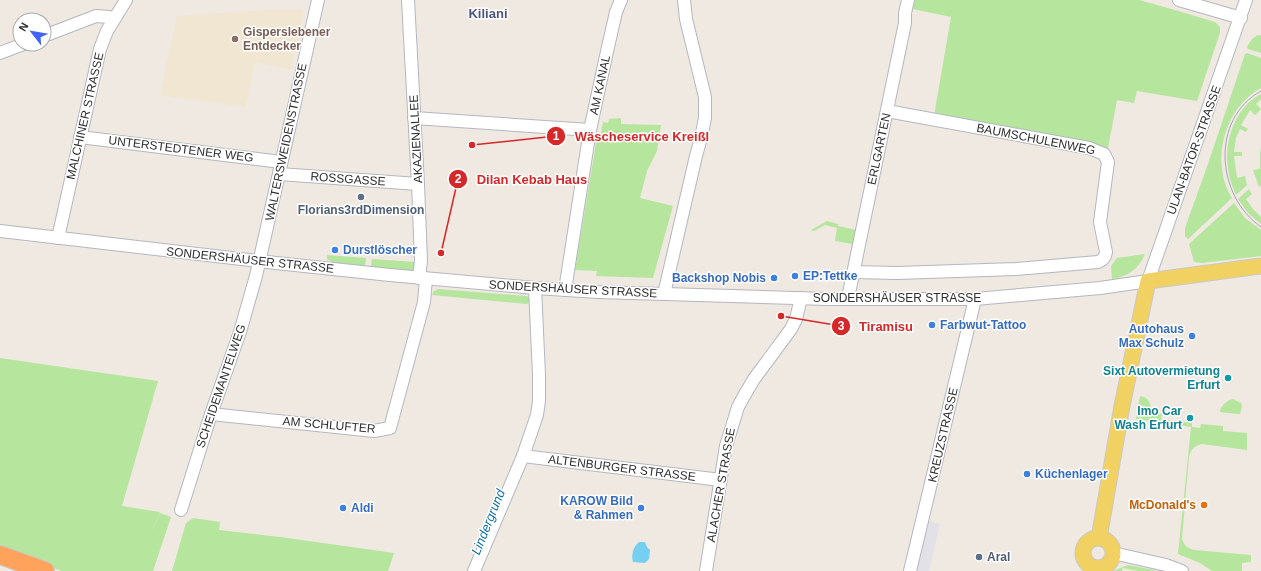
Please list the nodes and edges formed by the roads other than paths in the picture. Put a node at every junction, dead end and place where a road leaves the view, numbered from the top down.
1 (126, 0) edge
2 (318, 0) edge
3 (408, 0) edge
4 (621, 0) edge
5 (684, 0) edge
6 (908, 0) edge
7 (1179, 0) edge
8 (1246, 0) edge
9 (1241, 18) junction
10 (114, 19) junction
11 (52, 33) edge
12 (12, 48) edge
13 (0, 53) edge
14 (887, 111) junction
15 (414, 118) junction
16 (590, 130) junction
17 (80, 137) junction
18 (281, 162) junction
19 (279, 174) junction
20 (418, 184) junction
21 (0, 231) edge
22 (58, 238) junction
23 (260, 261) junction
24 (1261, 266) edge
25 (854, 272) junction
26 (422, 278) junction
27 (1148, 280) junction
28 (535, 288) junction
29 (565, 290) junction
30 (664, 294) junction
31 (802, 298) junction
32 (848, 298) junction
33 (975, 299) junction
34 (211, 414) junction
35 (523, 456) junction
36 (721, 480) junction
37 (181, 510) dead end
38 (1099, 538) junction
39 (1113, 553) junction
40 (0, 555) edge
41 (1093, 569) edge
42 (45, 571) edge
43 (474, 571) edge
44 (706, 571) edge
45 (910, 571) edge
46 (1182, 571) edge

1 - 10 street, MALCHINER STRASSE
2 - 18 street, WALTERSWEIDENSTRASSE
3 - 15 street, AKAZIENALLEE
4 - 16 street, AM KANAL
5 - 30 street
6 - 14 street, ERLGARTEN
7 - 9 street
8 - 9 street, ULAN-BATOR-STRASSE
9 - 27 street, ULAN-BATOR-STRASSE
10 - 11 street
10 - 17 street, MALCHINER STRASSE
12 - 13 street
14 - 25 street, ERLGARTEN
14 - 25 street, BAUMSCHULENWEG
15 - 16 street
15 - 20 street, AKAZIENALLEE
16 - 29 street, AM KANAL
17 - 18 street, UNTERSTEDTENER WEG
17 - 22 street, MALCHINER STRASSE
18 - 19 street, WALTERSWEIDENSTRASSE
19 - 20 street, ROSSGASSE
19 - 23 street, WALTERSWEIDENSTRASSE
20 - 26 street, AKAZIENALLEE
21 - 22 street, SONDERSHÄUSER STRASSE
22 - 23 street, SONDERSHÄUSER STRASSE
23 - 26 street, SONDERSHÄUSER STRASSE
23 - 34 street, SCHEIDEMANTELWEG
24 - 27 main road
25 - 32 street, ERLGARTEN
26 - 28 street, SONDERSHÄUSER STRASSE
26 - 34 street, AM SCHLUFTER
27 - 33 street, SONDERSHÄUSER STRASSE
27 - 38 main road
28 - 29 street, SONDERSHÄUSER STRASSE
28 - 35 street
29 - 30 street, SONDERSHÄUSER STRASSE
30 - 31 street, SONDERSHÄUSER STRASSE
31 - 32 street, SONDERSHÄUSER STRASSE
31 - 36 street, ALACHER STRASSE
32 - 33 street, SONDERSHÄUSER STRASSE
33 - 45 street, KREUZSTRASSE
34 - 37 street, SCHEIDEMANTELWEG
35 - 36 street, ALTENBURGER STRASSE
35 - 43 street
36 - 44 street, ALACHER STRASSE
38 - 39 main road
38 - 41 main road
39 - 41 main road
39 - 46 street
40 - 42 highway

